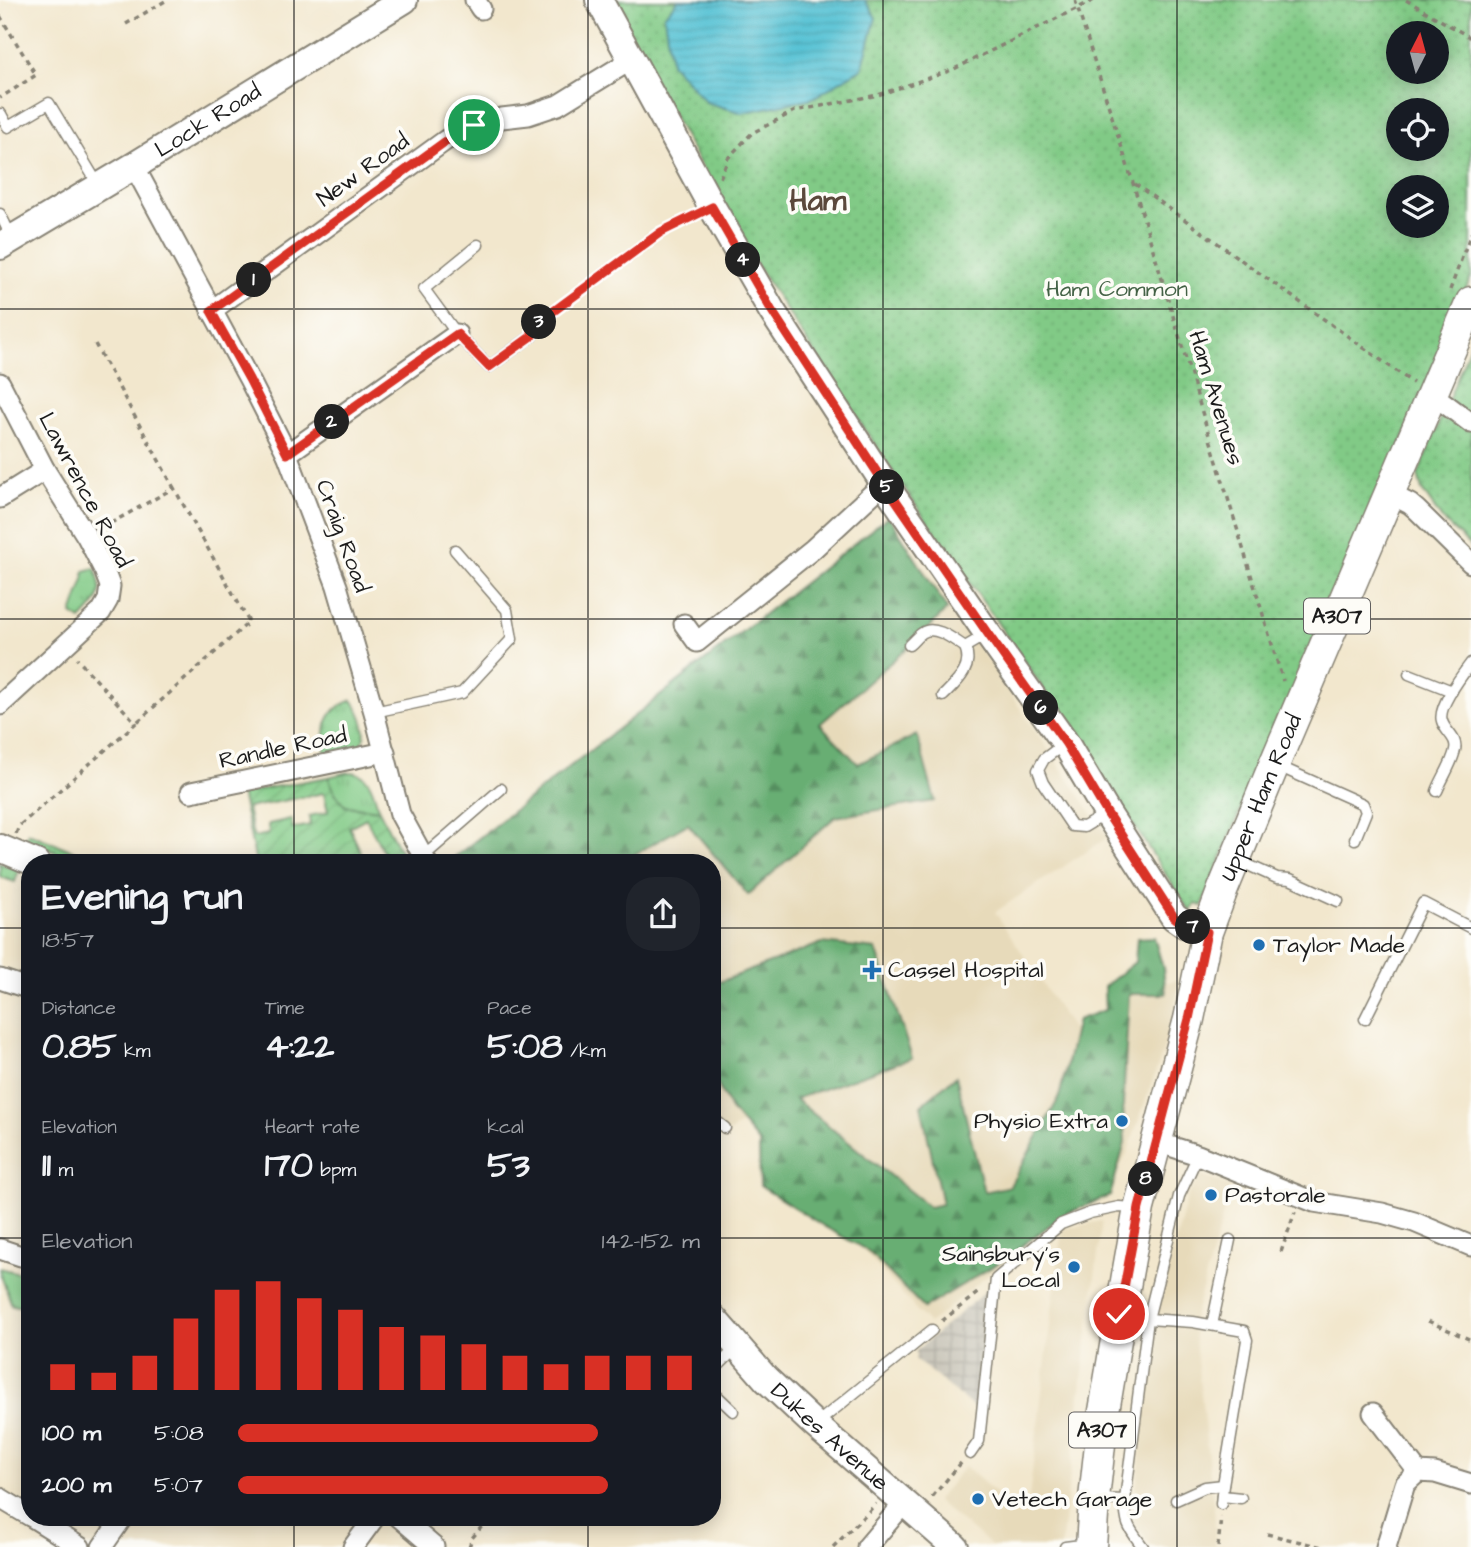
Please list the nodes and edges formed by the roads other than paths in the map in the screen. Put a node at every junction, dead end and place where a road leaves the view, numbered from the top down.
1 (404, 0) edge
2 (599, 0) edge
3 (631, 60) junction
4 (1, 114) edge
5 (134, 166) junction
6 (99, 187) junction
7 (0, 214) edge
8 (6, 242) edge
9 (478, 245) dead end
10 (1471, 302) edge
11 (211, 311) junction
12 (457, 334) junction
13 (532, 336) road end
14 (0, 383) edge
15 (1423, 389) junction
16 (1471, 423) edge
17 (287, 454) junction
18 (46, 470) junction
19 (884, 483) junction
20 (1390, 494) junction
21 (0, 498) edge
22 (455, 550) dead end
23 (1471, 563) edge
24 (684, 624) dead end
25 (988, 634) junction
26 (909, 645) dead end
27 (965, 647) junction
28 (1471, 663) edge
29 (1409, 674) dead end
30 (1452, 691) junction
31 (943, 696) dead end
32 (0, 705) edge
33 (374, 712) junction
34 (1066, 744) junction
35 (385, 752) junction
36 (1274, 765) junction
37 (501, 789) dead end
38 (1437, 791) dead end
39 (191, 792) dead end
40 (1107, 813) junction
41 (1355, 839) dead end
42 (3, 850) edge
43 (422, 854) edge
44 (430, 854) edge
45 (21, 857) edge
46 (1235, 859) junction
47 (1338, 901) dead end
48 (1471, 928) edge
49 (1207, 932) junction
50 (0, 979) edge
51 (21, 986) edge
52 (1365, 1019) dead end
53 (721, 1125) edge
54 (725, 1128) dead end
55 (1157, 1142) junction
56 (1198, 1155) junction
57 (1139, 1208) junction
58 (1230, 1240) dead end
59 (1471, 1246) edge
60 (0, 1249) edge
61 (21, 1256) edge
62 (1134, 1317) junction
63 (1212, 1325) junction
64 (935, 1327) road end
65 (721, 1328) edge
66 (737, 1347) junction
67 (721, 1363) edge
68 (721, 1400) edge
69 (733, 1411) dead end
70 (1373, 1413) dead end
71 (815, 1425) junction
72 (970, 1454) road end
73 (1418, 1472) junction
74 (1471, 1484) edge
75 (1223, 1485) junction
76 (0, 1498) edge
77 (1241, 1498) dead end
78 (1094, 1499) junction
79 (1125, 1500) junction
80 (1176, 1500) dead end
81 (904, 1502) junction
82 (21, 1511) edge
83 (46, 1526) edge
84 (117, 1526) edge
85 (368, 1526) edge
86 (410, 1526) edge
87 (1082, 1546) edge
88 (80, 1547) edge
89 (102, 1547) edge
90 (352, 1547) edge
91 (434, 1547) edge
92 (867, 1547) edge
93 (955, 1547) edge
94 (1143, 1547) edge
95 (1386, 1547) edge

1 - 5 street, Lock Road
2 - 3 street
3 - 11 street, New Road
3 - 19 street
4 - 6 lane
5 - 6 street, Lock Road
5 - 11 street, Craig Road
6 - 8 street, Lock Road
7 - 8 lane, Lock Road
9 - 12 lane
10 - 15 main road, Upper Ham Road / A307
11 - 17 street, Craig Road
12 - 13 lane
12 - 17 street
14 - 18 street, Lawrence Road
15 - 16 street
15 - 20 main road, Upper Ham Road / A307
17 - 33 street, Craig Road
18 - 21 street
18 - 32 street, Lawrence Road
19 - 24 street
19 - 25 street
20 - 23 street
20 - 36 main road, Upper Ham Road / A307
22 - 33 lane
25 - 27 lane
25 - 34 street
26 - 27 lane
27 - 31 lane
28 - 30 lane
29 - 30 lane
30 - 38 lane
33 - 35 street, Craig Road
34 - 40 street
34 - 40 lane
35 - 39 street, Randle Road
35 - 43 street, Craig Road
36 - 41 lane
36 - 46 main road, Upper Ham Road / A307
37 - 44 lane
40 - 49 street
42 - 45 street
46 - 47 lane
46 - 49 main road, Upper Ham Road / A307
48 - 52 lane
49 - 55 main road, Upper Ham Road / A307
50 - 51 street
53 - 54 lane
55 - 56 street
55 - 57 main road, Upper Ham Road / A307
56 - 59 street
56 - 62 lane
57 - 62 main road, Upper Ham Road / A307
57 - 72 lane
58 - 63 lane
60 - 61 street
62 - 63 lane
62 - 78 main road, A307
62 - 79 lane
63 - 75 lane
64 - 71 lane
65 - 66 street, Dukes Avenue
66 - 67 lane
66 - 71 street, Dukes Avenue
68 - 69 lane
70 - 73 street
71 - 81 street, Dukes Avenue
73 - 74 street
73 - 95 street
75 - 77 lane
75 - 80 lane
76 - 82 street
78 - 79 lane
78 - 87 main road, A307
79 - 94 lane
81 - 92 street
81 - 93 street, Dukes Avenue
83 - 88 street
84 - 89 street
85 - 90 street
86 - 91 street

